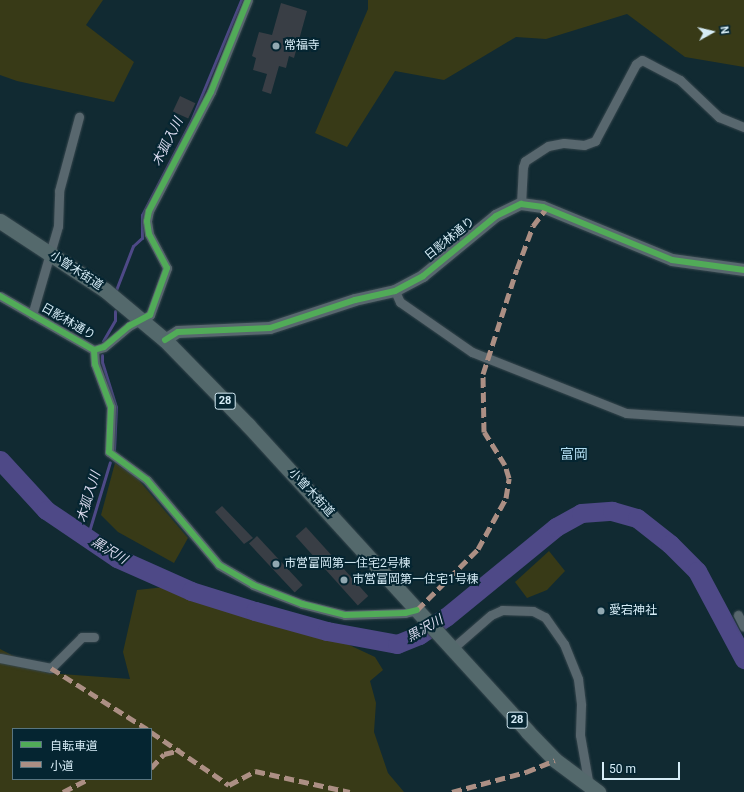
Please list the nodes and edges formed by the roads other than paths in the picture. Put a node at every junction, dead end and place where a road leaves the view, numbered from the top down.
1 (248, 0) edge
2 (78, 117) dead end
3 (744, 127) edge
4 (521, 204) junction
5 (0, 221) edge
6 (50, 254) junction
7 (744, 270) edge
8 (395, 291) junction
9 (0, 296) edge
10 (32, 315) junction
11 (144, 320) junction
12 (165, 340) junction
13 (94, 350) junction
14 (744, 421) edge
15 (419, 612) junction
16 (738, 615) dead end
17 (744, 627) edge
18 (94, 637) dead end
19 (448, 644) junction
20 (0, 658) edge
21 (594, 789) edge

1 - 11 street
2 - 6 street
3 - 4 street
4 - 7 street
4 - 8 street, 日影林通り
5 - 6 main road, 小曽木街道 / 28
6 - 10 street
6 - 11 main road, 小曽木街道 / 28
8 - 12 street, 日影林通り
8 - 14 street
9 - 10 street, 日影林通り
10 - 13 street, 日影林通り
11 - 12 main road, 小曽木街道 / 28
11 - 13 street, 日影林通り
12 - 15 main road, 小曽木街道 / 28
13 - 15 street
15 - 19 main road, 小曽木街道 / 28
16 - 17 street
18 - 20 street
19 - 21 main road, 小曽木街道 / 28
19 - 21 street

